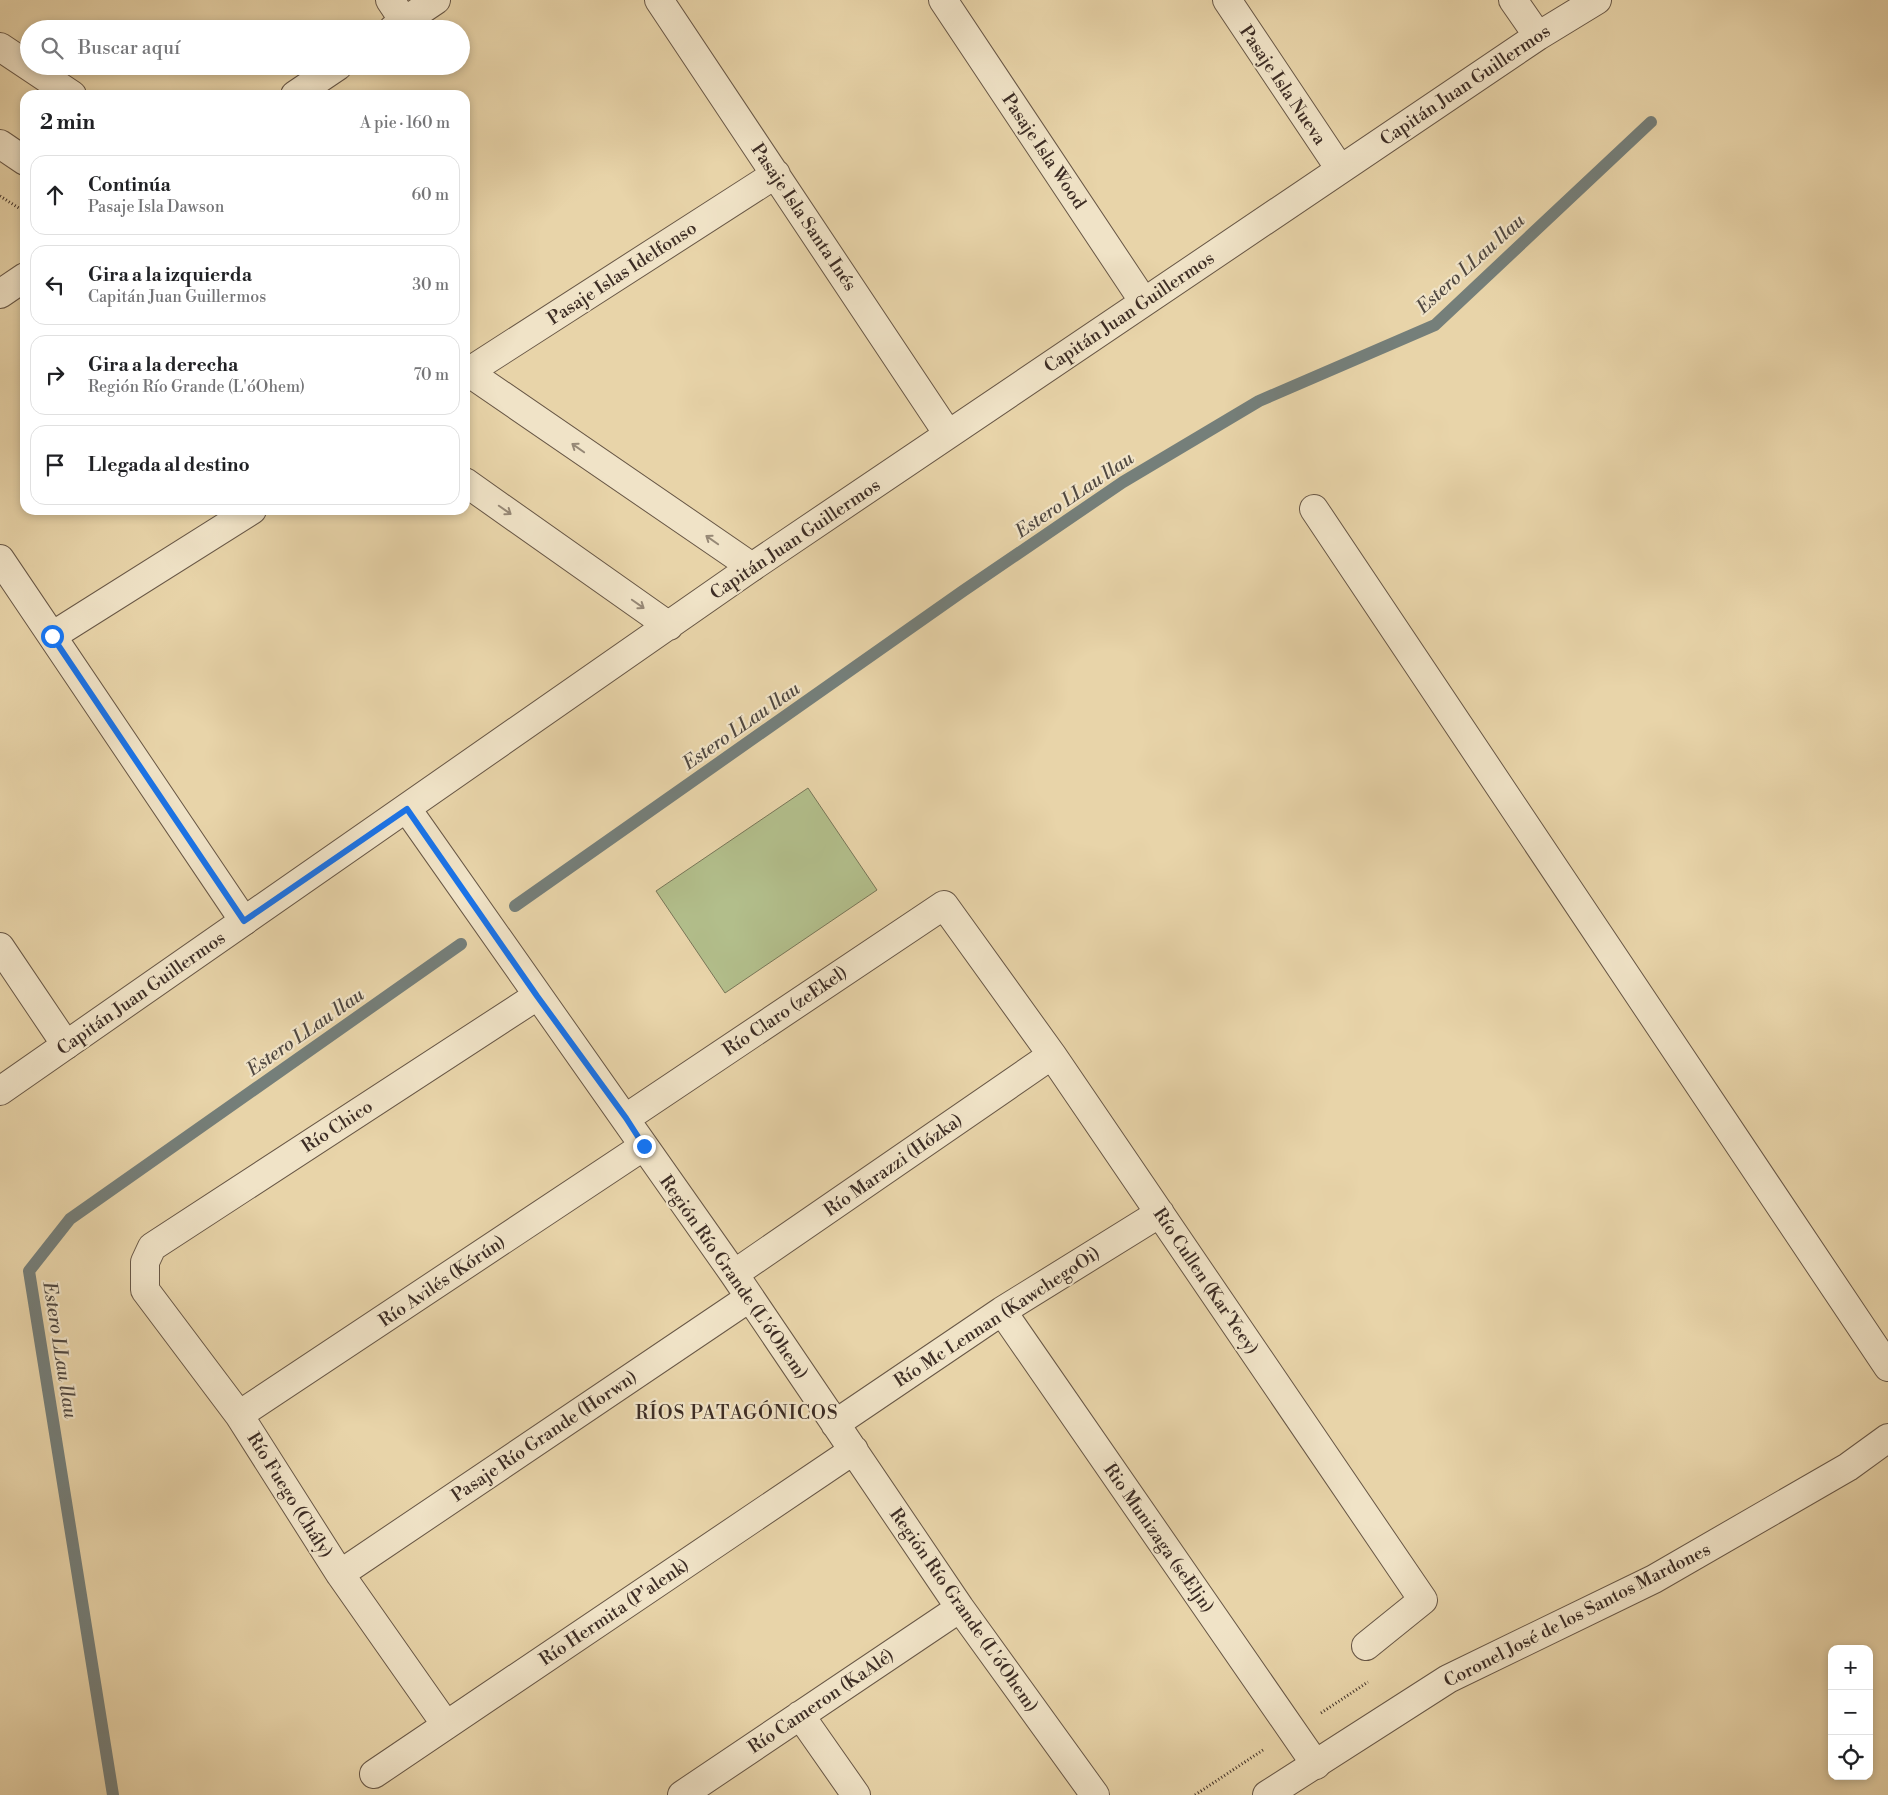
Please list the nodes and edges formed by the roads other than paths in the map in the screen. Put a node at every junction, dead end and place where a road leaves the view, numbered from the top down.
1 (436, 0) edge
2 (659, 0) edge
3 (943, 0) edge
4 (1226, 0) edge
5 (1513, 0) edge
6 (1597, 0) edge
7 (396, 17) edge
8 (1538, 36) junction
9 (0, 47) edge
10 (20, 60) edge
11 (42, 75) edge
12 (325, 75) edge
13 (64, 90) edge
14 (302, 90) edge
15 (0, 144) edge
16 (20, 158) edge
17 (1340, 169) junction
18 (776, 174) junction
19 (20, 280) edge
20 (0, 294) edge
21 (1144, 302) junction
22 (470, 368) edge
23 (470, 374) edge
24 (948, 434) junction
25 (470, 486) edge
26 (1314, 508) dead end
27 (244, 515) edge
28 (0, 559) edge
29 (752, 567) junction
30 (670, 626) junction
31 (52, 636) junction
32 (407, 809) junction
33 (944, 905) joint
34 (244, 921) junction
35 (0, 947) edge
36 (537, 996) junction
37 (66, 1045) junction
38 (1052, 1055) junction
39 (0, 1091) edge
40 (626, 1118) junction
41 (644, 1146) junction
42 (1160, 1213) junction
43 (145, 1262) joint
44 (734, 1274) junction
45 (749, 1298) junction
46 (1002, 1311) junction
47 (1888, 1367) edge
48 (239, 1415) junction
49 (835, 1424) junction
50 (1888, 1438) edge
51 (854, 1450) junction
52 (340, 1574) junction
53 (960, 1608) junction
54 (1366, 1646) dead end
55 (800, 1715) junction
56 (446, 1725) junction
57 (1316, 1765) junction
58 (374, 1774) dead end
59 (682, 1795) edge
60 (856, 1795) edge
61 (1096, 1795) edge
62 (1267, 1795) edge

1 - 7 street
2 - 18 street, Pasaje Isla Santa Inés
3 - 21 street, Pasaje Isla Wood
4 - 17 street, Pasaje Isla Nueva
5 - 8 street
6 - 8 street, Capitán Juan Guillermos
8 - 17 street, Capitán Juan Guillermos
9 - 10 street
11 - 13 street
12 - 14 street
15 - 16 street
17 - 21 street, Capitán Juan Guillermos
18 - 22 street, Pasaje Islas Idelfonso
18 - 24 street, Pasaje Isla Santa Inés
19 - 20 street
21 - 24 street, Capitán Juan Guillermos
29 -> 23 street
24 - 29 street, Capitán Juan Guillermos
25 -> 30 street
26 - 47 street
27 - 31 street
28 - 31 street
29 - 30 street, Capitán Juan Guillermos
30 - 32 street, Capitán Juan Guillermos
31 - 34 street
32 - 34 street, Capitán Juan Guillermos
32 - 36 street, Región Río Grande (L'óOhem)
33 - 38 street, Río Cullen (Kar'Yeey)
33 - 40 street, Río Claro (zeEkel)
34 - 37 street, Capitán Juan Guillermos
35 - 37 street
36 - 40 street, Región Río Grande (L'óOhem)
36 - 43 street, Río Chico
37 - 39 street, Capitán Juan Guillermos
38 - 42 street, Río Cullen (Kar'Yeey)
38 - 44 street, Río Marazzi (Hózka)
40 - 41 street, Región Río Grande (L'óOhem)
41 - 44 street, Región Río Grande (L'óOhem)
41 - 48 street, Río Avilés (Kórún)
42 - 46 street, Río Mc Lennan (KawchegoOi)
42 - 54 street, Río Cullen (Kar'Yeey)
43 - 48 street, Río Fuego (Chály)
44 - 45 street, Región Río Grande (L'óOhem)
45 - 49 street, Región Río Grande (L'óOhem)
45 - 52 street, Pasaje Río Grande (Horwn)
46 - 49 street, Río Mc Lennan (KawchegoOi)
46 - 57 street, Rio Munizaga (seEljn)
48 - 52 street, Río Fuego (Chály)
49 - 51 street, Región Río Grande (L'óOhem)
50 - 57 street, Coronel José de los Santos Mardones
51 - 53 street, Región Río Grande (L'óOhem)
51 - 56 street, Río Hermita (P'alenk)
52 - 56 street, Río Fuego (Chály)
53 - 55 street, Río Cameron (KaAlé)
53 - 61 street, Región Río Grande (L'óOhem)
55 - 59 street, Río Cameron (KaAlé)
55 - 60 street
56 - 58 street, Río Hermita (P'alenk)
57 - 62 street, Coronel José de los Santos Mardones

